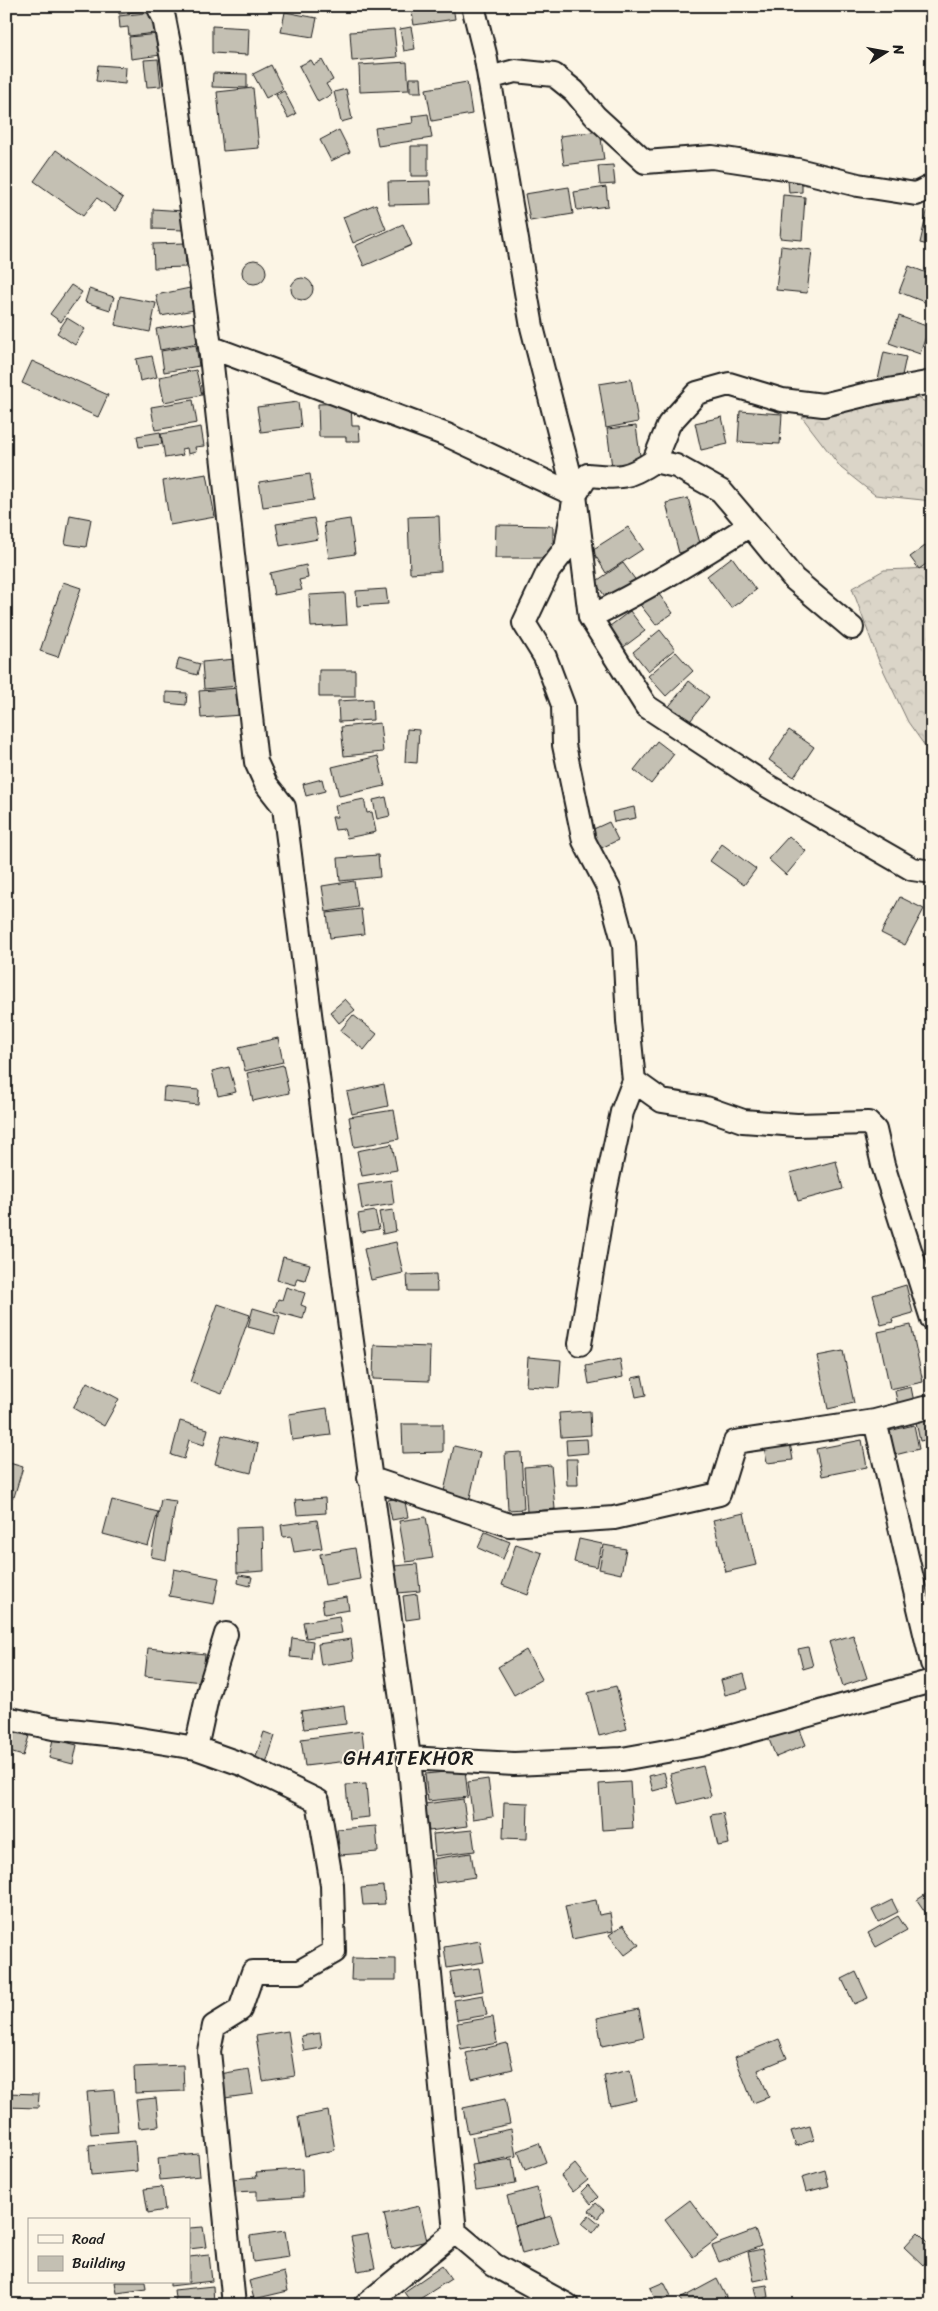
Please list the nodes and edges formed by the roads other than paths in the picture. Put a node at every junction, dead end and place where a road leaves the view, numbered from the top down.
1 (158, 6) edge
2 (473, 6) edge
3 (489, 78) junction
4 (932, 186) edge
5 (210, 347) junction
6 (932, 382) edge
7 (654, 462) junction
8 (575, 495) junction
9 (750, 525) junction
10 (590, 618) junction
11 (852, 628) dead end
12 (932, 872) edge
13 (634, 1081) junction
14 (932, 1319) edge
15 (580, 1344) dead end
16 (932, 1406) edge
17 (875, 1421) junction
18 (370, 1478) junction
19 (226, 1634) dead end
20 (932, 1663) edge
21 (932, 1681) edge
22 (6, 1718) edge
23 (196, 1748) junction
24 (409, 1758) junction
25 (455, 2232) junction
26 (234, 2305) edge
27 (365, 2305) edge
28 (567, 2305) edge

1 - 5 street
2 - 3 street
3 - 4 street
3 - 8 street
5 - 8 street
5 - 18 street
6 - 7 street
7 - 8 street
7 - 9 street
8 - 10 street
8 - 13 street
9 - 10 street
9 - 11 street
10 - 12 street
13 - 14 street
13 - 15 street
16 - 17 street
17 - 18 street
17 - 20 street
18 - 24 street
19 - 23 street
21 - 24 street
22 - 23 street
23 - 26 street
24 - 25 street
25 - 27 street
25 - 28 street

